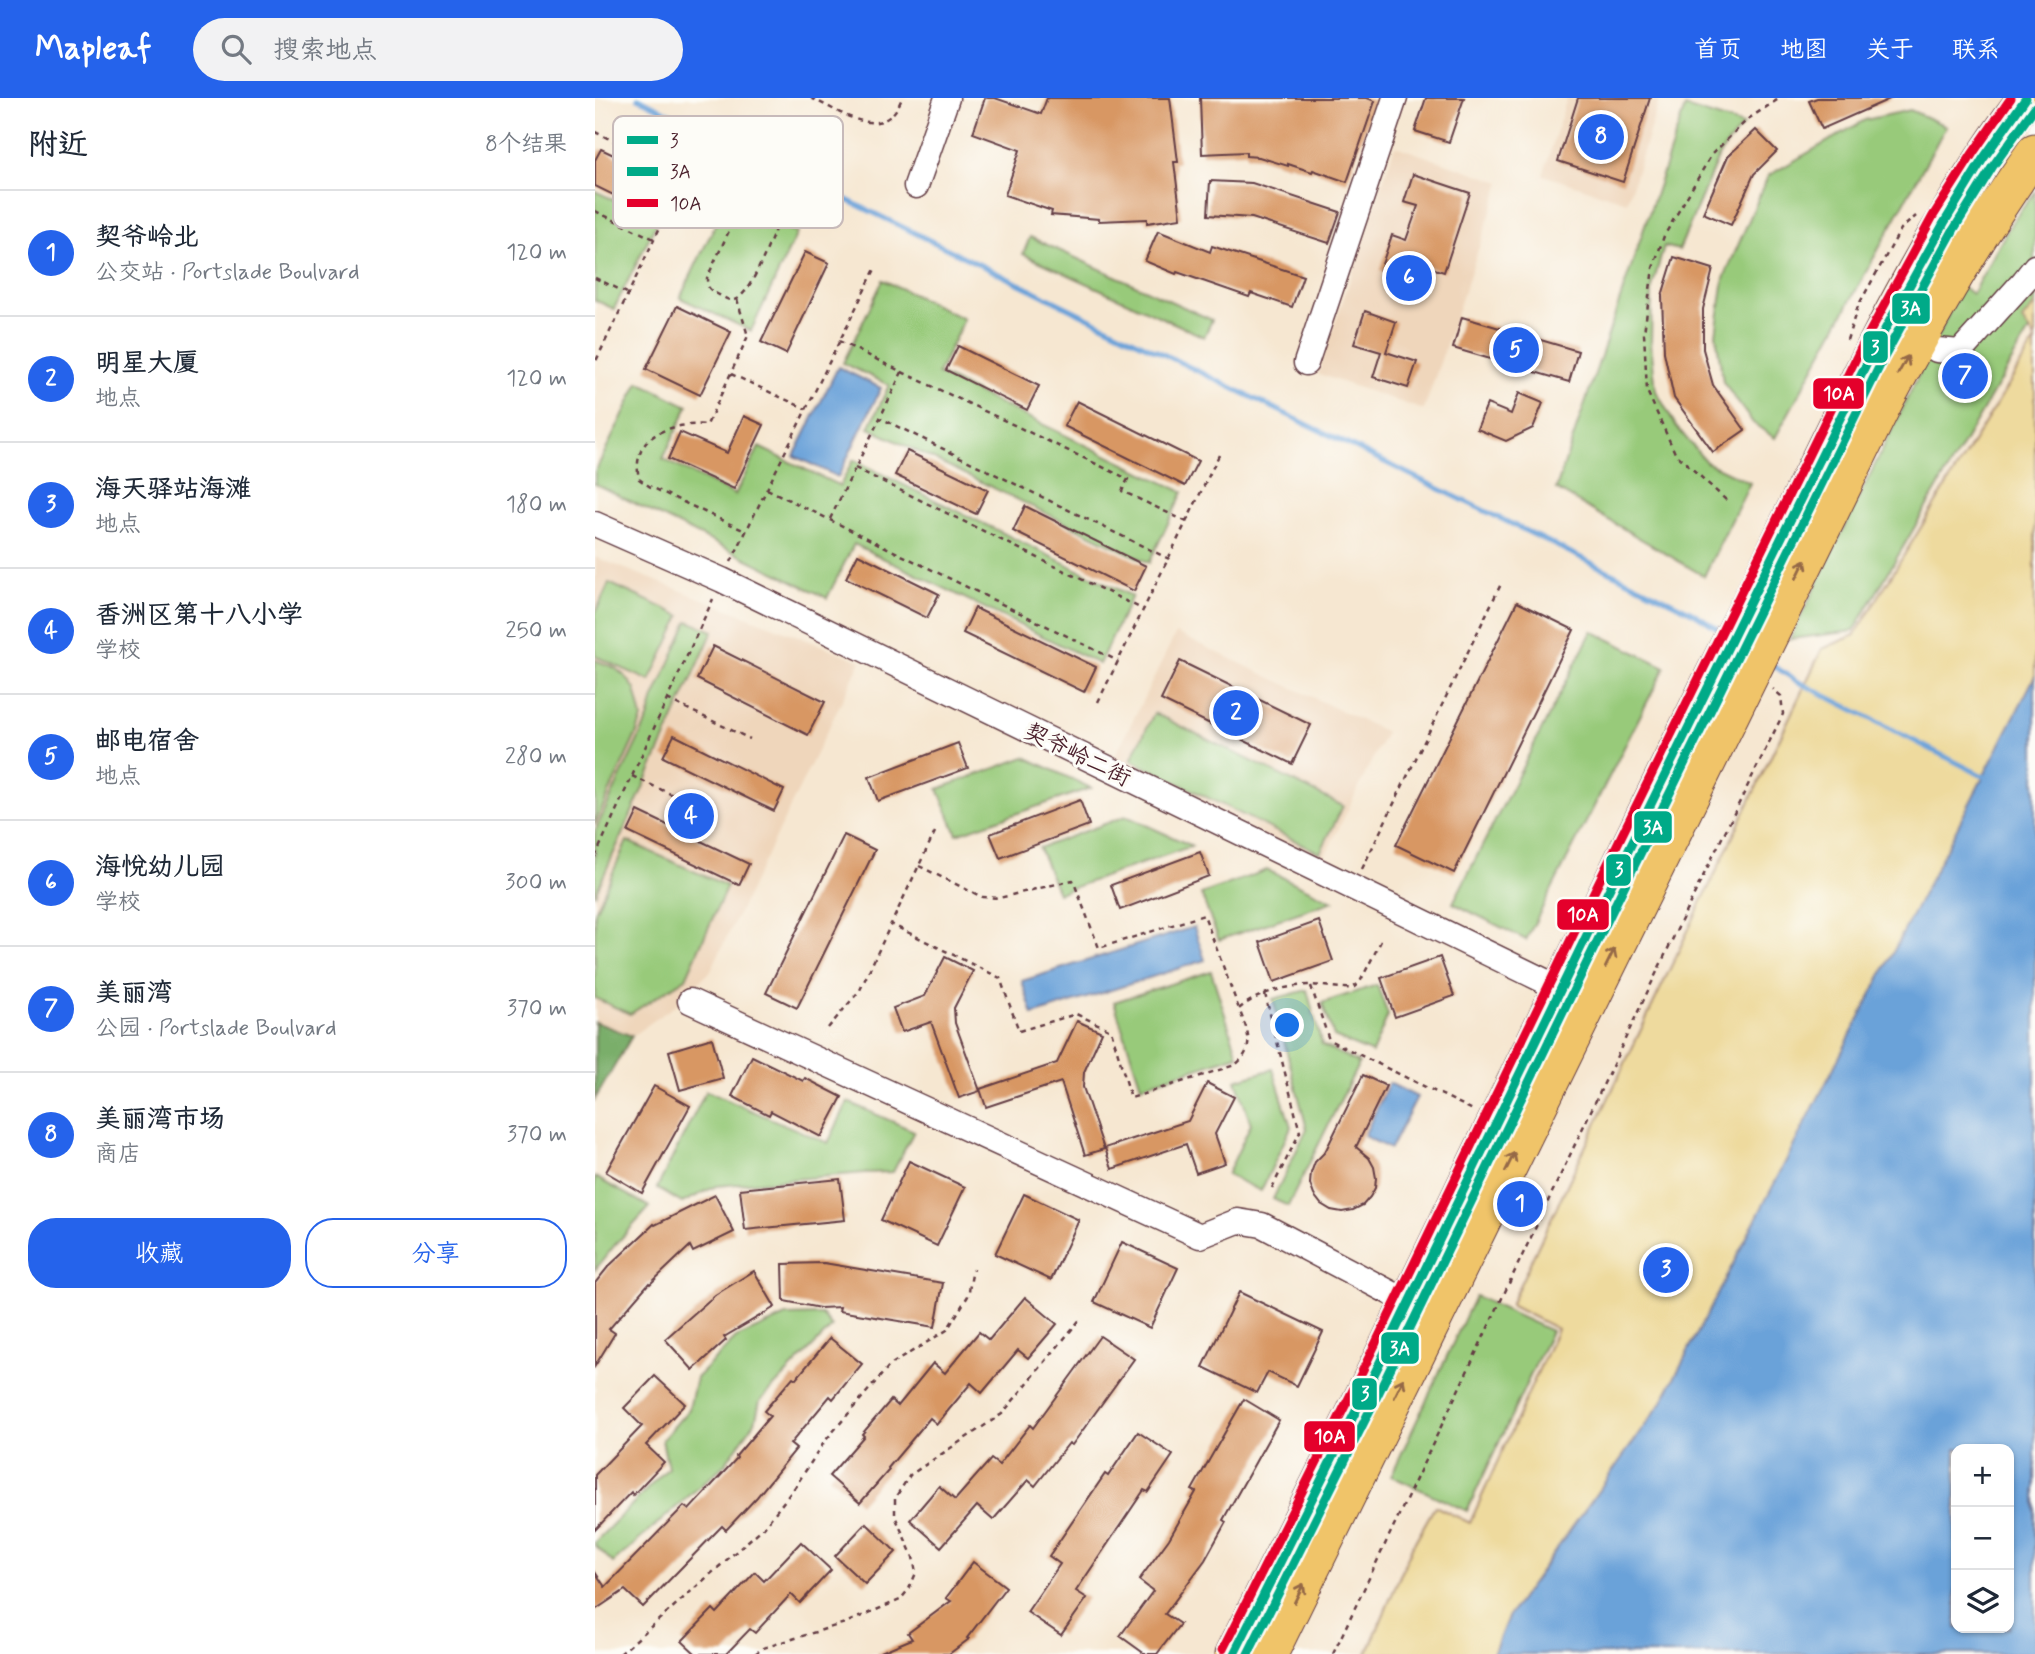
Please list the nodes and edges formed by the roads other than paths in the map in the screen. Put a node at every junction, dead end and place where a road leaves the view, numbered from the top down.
1 (947, 98) edge
2 (1395, 98) edge
3 (2027, 98) edge
4 (2035, 152) edge
5 (916, 186) dead end
6 (2035, 267) edge
7 (1937, 350) dead end
8 (1306, 363) dead end
9 (595, 524) edge
10 (1757, 623) junction
11 (1745, 674) junction
12 (1559, 988) junction
13 (690, 1001) dead end
14 (1408, 1302) junction
15 (1234, 1654) edge
16 (1269, 1654) edge

1 - 5 street
2 - 8 street
3 - 10 highway
10 -> 4 highway
6 - 7 street
9 - 12 street, 契爷岭二街
10 - 11 highway
11 - 12 highway
16 -> 11 highway
12 - 14 highway
13 - 14 street
14 - 15 highway

